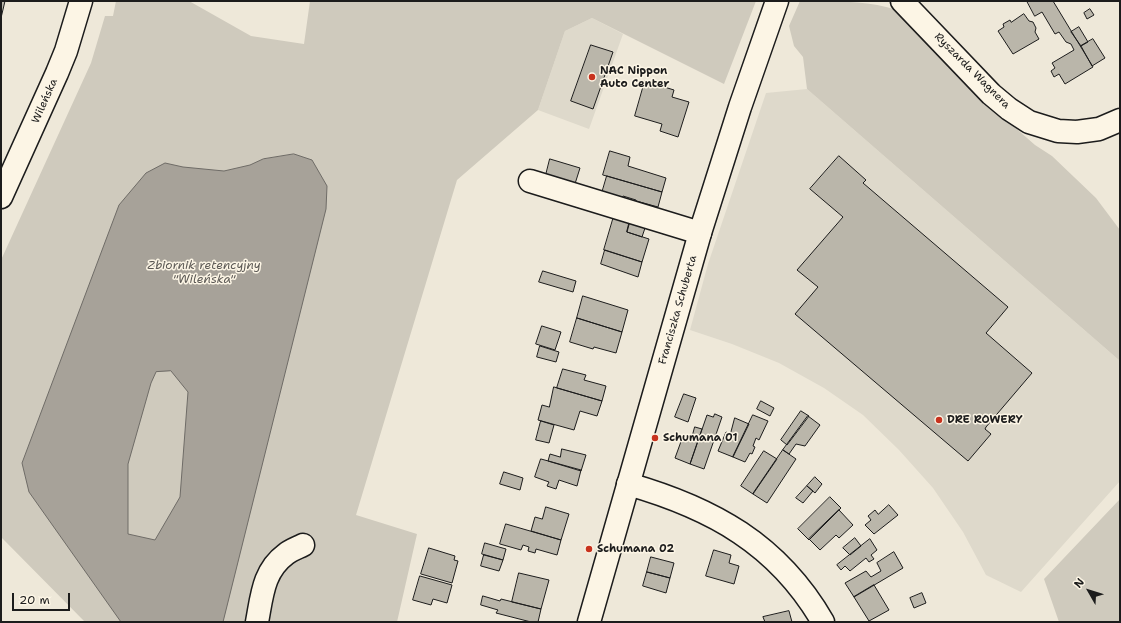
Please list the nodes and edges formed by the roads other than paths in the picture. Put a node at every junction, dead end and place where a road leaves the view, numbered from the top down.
1 (81, 1) edge
2 (777, 1) edge
3 (902, 1) edge
4 (1120, 120) edge
5 (6, 174) edge
6 (530, 181) dead end
7 (1, 197) edge
8 (700, 234) junction
9 (628, 484) junction
10 (303, 545) dead end
11 (257, 622) edge
12 (589, 622) edge
13 (823, 622) edge

1 - 5 street, Wileńska
2 - 8 street, Franciszka Schuberta
3 - 4 street, Ryszarda Wagnera
5 - 7 street, Wileńska
6 - 8 street
8 - 9 street, Franciszka Schuberta
9 - 12 street, Franciszka Schuberta
9 - 13 street
10 - 11 street

